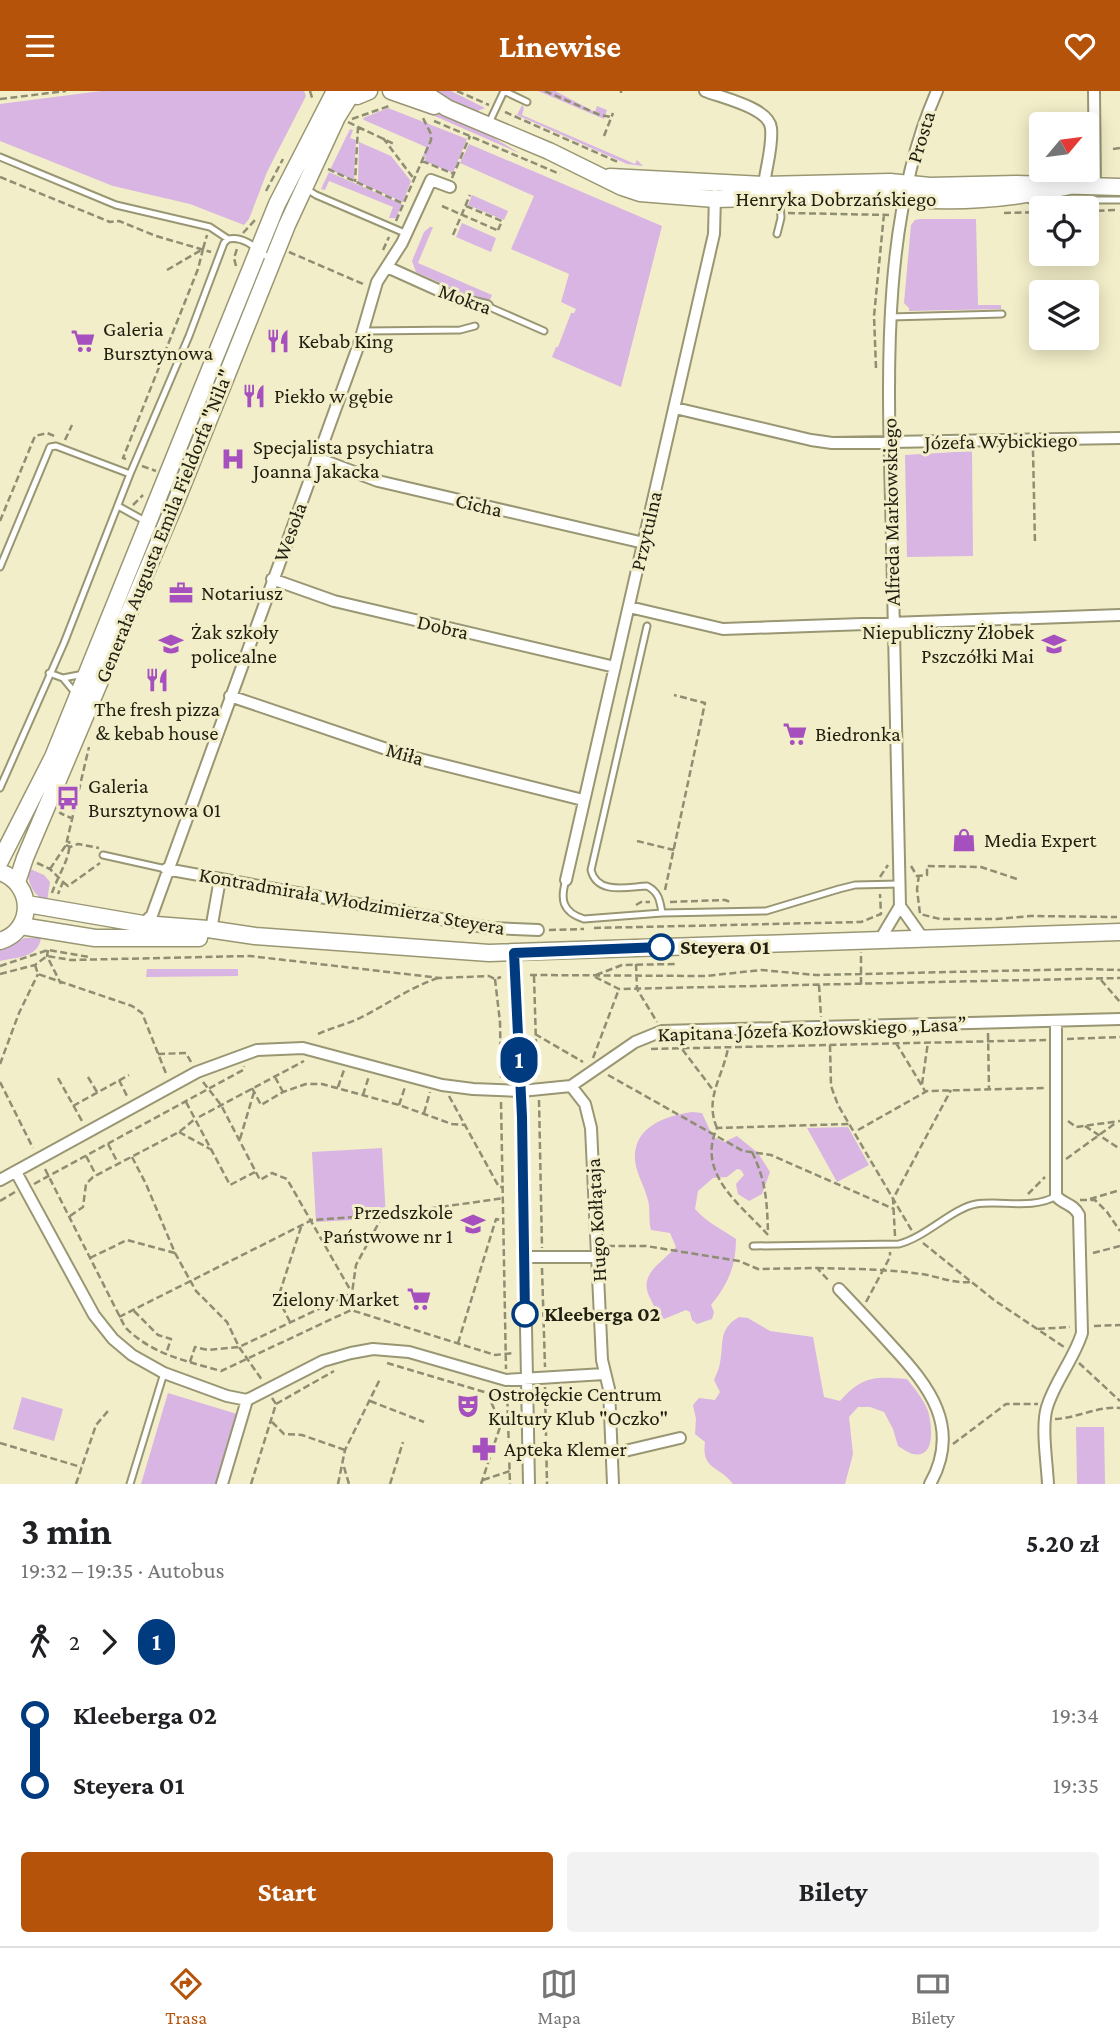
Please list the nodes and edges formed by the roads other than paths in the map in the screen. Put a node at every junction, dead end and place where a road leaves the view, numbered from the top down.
1 (369, 91) edge
2 (421, 91) edge
3 (504, 91) edge
4 (705, 91) edge
5 (937, 91) edge
6 (1094, 91) edge
7 (395, 92) edge
8 (341, 93) edge
9 (527, 102) dead end
10 (447, 108) junction
11 (488, 125) junction
12 (0, 157) edge
13 (292, 175) junction
14 (604, 177) junction
15 (715, 181) junction
16 (764, 185) junction
17 (1070, 186) junction
18 (1095, 186) junction
19 (304, 187) junction
20 (449, 187) road end
21 (1120, 187) edge
22 (907, 191) junction
23 (780, 198) junction
24 (715, 199) junction
25 (999, 199) junction
26 (1120, 201) edge
27 (407, 234) junction
28 (778, 234) dead end
29 (228, 239) junction
30 (258, 250) junction
31 (273, 261) junction
32 (387, 267) junction
33 (487, 306) joint
34 (1002, 314) dead end
35 (890, 317) junction
36 (475, 326) dead end
37 (363, 331) junction
38 (544, 331) dead end
39 (675, 408) junction
40 (1120, 438) edge
41 (890, 442) junction
42 (317, 458) junction
43 (130, 474) junction
44 (118, 506) junction
45 (148, 523) junction
46 (163, 534) junction
47 (644, 543) junction
48 (0, 568) edge
49 (272, 579) junction
50 (629, 607) junction
51 (1120, 615) edge
52 (894, 622) junction
53 (647, 626) dead end
54 (615, 667) junction
55 (49, 673) junction
56 (87, 674) junction
57 (63, 678) junction
58 (78, 696) junction
59 (230, 696) junction
60 (0, 788) edge
61 (583, 800) junction
62 (106, 856) road end
63 (0, 861) edge
64 (166, 869) junction
65 (0, 872) edge
66 (220, 879) junction
67 (566, 880) joint
68 (17, 882) junction
69 (900, 884) junction
70 (27, 904) junction
71 (900, 906) junction
72 (662, 913) junction
73 (143, 924) junction
74 (21, 926) junction
75 (538, 930) road end
76 (1120, 932) edge
77 (202, 934) junction
78 (922, 937) junction
79 (881, 938) junction
80 (0, 941) edge
81 (514, 953) junction
82 (1120, 1019) edge
83 (1056, 1021) junction
84 (571, 1086) junction
85 (521, 1091) junction
86 (16, 1172) junction
87 (0, 1180) edge
88 (1056, 1196) junction
89 (752, 1247) dead end
90 (598, 1252) junction
91 (525, 1257) junction
92 (839, 1289) road end
93 (164, 1373) junction
94 (604, 1374) junction
95 (527, 1379) junction
96 (247, 1400) junction
97 (680, 1438) dead end
98 (612, 1454) junction
99 (130, 1484) edge
100 (222, 1484) edge
101 (529, 1484) edge
102 (613, 1484) edge
103 (930, 1484) edge
104 (1048, 1484) edge

1 - 8 street
2 - 10 street, Henryka Dobrzańskiego
3 - 9 lane
3 - 11 lane
4 - 16 street
5 - 22 street, Prosta
6 - 18 street
7 - 10 street, Henryka Dobrzańskiego
8 - 13 street, Generała Augusta Emila Fieldorfa "Nila"
8 - 19 street, Generała Augusta Emila Fieldorfa "Nila"
10 - 11 street, Henryka Dobrzańskiego
11 - 14 street, Henryka Dobrzańskiego
12 - 29 lane
13 - 19 lane
13 - 30 street, Generała Augusta Emila Fieldorfa "Nila"
14 - 15 street, Henryka Dobrzańskiego
14 - 24 street, Henryka Dobrzańskiego
15 - 16 street, Henryka Dobrzańskiego
15 - 24 street, Przytulna
16 - 22 street, Henryka Dobrzańskiego
17 - 18 street, Henryka Dobrzańskiego
17 - 22 street, Henryka Dobrzańskiego
17 - 25 street, Henryka Dobrzańskiego
18 - 21 street, Henryka Dobrzańskiego
19 - 27 lane
19 - 31 street, Generała Augusta Emila Fieldorfa "Nila"
20 - 27 street, Wesoła
22 - 23 street, Henryka Dobrzańskiego
22 - 25 street, Henryka Dobrzańskiego
22 - 35 street, Alfreda Markowskiego
23 - 24 street, Henryka Dobrzańskiego
23 - 28 lane
24 - 39 street, Przytulna
25 - 26 lane
27 - 32 street, Wesoła
29 - 30 lane
29 - 43 lane
30 - 31 lane
30 - 45 street, Generała Augusta Emila Fieldorfa "Nila"
31 - 46 street, Generała Augusta Emila Fieldorfa "Nila"
32 - 33 street, Mokra
32 - 37 street, Wesoła
33 - 38 lane, Mokra
34 - 35 lane
35 - 41 street, Alfreda Markowskiego
36 - 37 lane
37 - 42 street, Wesoła
39 - 41 street, Józefa Wybickiego
39 - 47 street, Przytulna
40 - 41 street, Józefa Wybickiego
41 - 52 street, Alfreda Markowskiego
42 - 47 street, Cicha
42 - 49 street, Wesoła
43 - 44 lane
43 - 48 lane
44 - 45 lane
44 - 55 lane
45 - 46 lane
45 - 56 street, Generała Augusta Emila Fieldorfa "Nila"
46 - 68 street, Generała Augusta Emila Fieldorfa "Nila"
47 - 50 street, Przytulna
49 - 54 street, Dobra
49 - 59 street, Wesoła
50 - 52 street
50 - 54 street, Przytulna
51 - 52 street
52 - 69 street, Alfreda Markowskiego
53 - 72 lane
54 - 61 street, Przytulna
55 - 57 lane
55 - 60 lane
56 - 57 lane
56 - 58 street, Generała Augusta Emila Fieldorfa "Nila"
57 - 58 lane
58 - 63 street, Generała Augusta Emila Fieldorfa "Nila"
59 - 61 street, Miła
59 - 64 street, Wesoła
61 - 67 street, Przytulna
62 - 64 lane
64 - 66 street, Kontradmirała Włodzimierza Steyera
64 - 73 street, Wesoła
65 - 68 street
66 - 75 street, Kontradmirała Włodzimierza Steyera
66 - 77 street
67 - 72 lane
68 - 70 street
69 - 71 street, Alfreda Markowskiego
69 - 72 lane
70 - 73 street, Kontradmirała Włodzimierza Steyera
70 - 74 street
71 - 78 street
71 - 79 street
73 - 77 street, Kontradmirała Włodzimierza Steyera
74 - 77 street, Kontradmirała Włodzimierza Steyera
74 - 80 street
76 - 78 street, Kontradmirała Włodzimierza Steyera
77 - 81 street, Kontradmirała Włodzimierza Steyera
78 - 79 street, Kontradmirała Włodzimierza Steyera
79 - 81 street, Kontradmirała Włodzimierza Steyera
81 - 85 street
82 - 83 street, Kapitana Józefa Kozłowskiego „Lasa”
83 - 84 street, Kapitana Józefa Kozłowskiego „Lasa”
83 - 88 street
84 - 85 street, Kapitana Józefa Kozłowskiego „Lasa”
84 - 90 street, Hugo Kołłątaja
85 - 86 street, Kapitana Józefa Kozłowskiego „Lasa”
85 - 91 street
86 - 87 street, Kapitana Józefa Kozłowskiego „Lasa”
86 - 93 street
88 - 89 lane
88 - 104 street
90 - 91 street
90 - 94 street, Hugo Kołłątaja
91 - 95 street
92 - 103 street
93 - 96 street
93 - 99 lane
94 - 95 street
94 - 98 street, Hugo Kołłątaja
95 - 96 street
95 - 101 street
96 - 100 street
97 - 98 street
98 - 102 street, Hugo Kołłątaja

